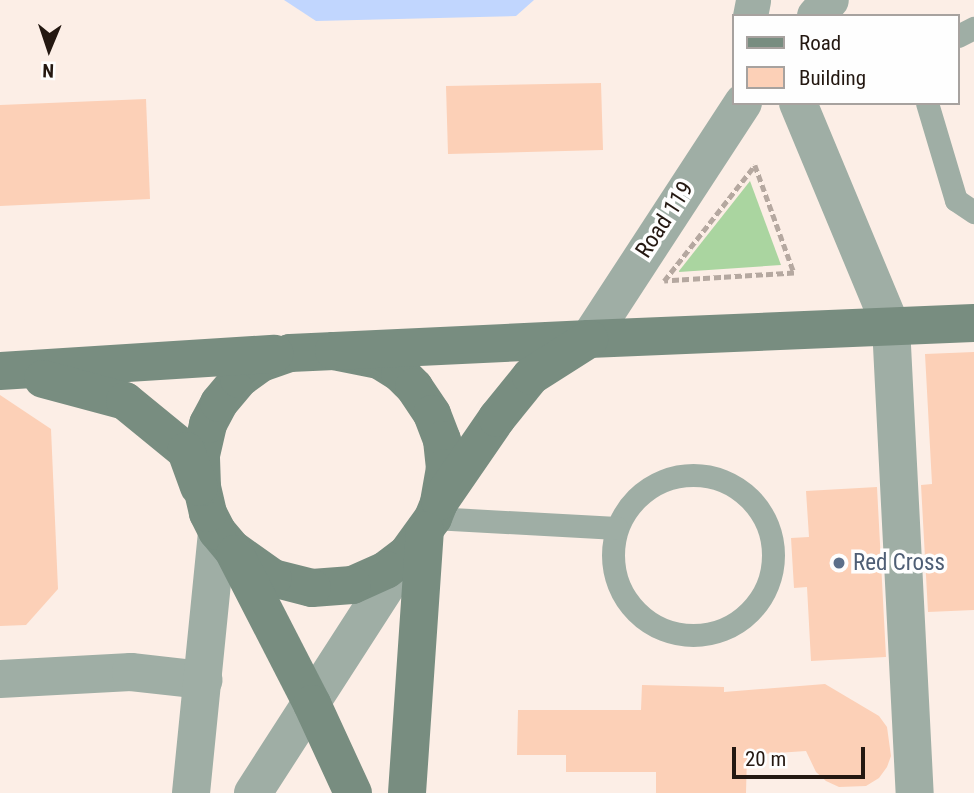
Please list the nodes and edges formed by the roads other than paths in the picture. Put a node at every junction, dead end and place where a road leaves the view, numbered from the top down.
1 (830, 0) edge
2 (818, 14) edge
3 (799, 105) edge
4 (928, 105) edge
5 (735, 106) edge
6 (974, 212) edge
7 (974, 323) edge
8 (891, 326) junction
9 (589, 339) junction
10 (334, 351) junction
11 (290, 353) junction
12 (5, 371) edge
13 (426, 527) junction
14 (617, 528) junction
15 (219, 531) junction
16 (0, 679) edge
17 (204, 680) junction
18 (312, 704) junction
19 (191, 793) edge
20 (253, 793) edge
21 (353, 793) edge
22 (407, 793) edge
23 (915, 793) edge

1 - 2 street
3 - 8 street
4 - 6 lane
5 - 9 street, Road 119
7 - 8 main road
8 - 9 main road
8 - 23 street
9 - 10 main road
9 - 13 main road
10 - 11 main road
10 - 13 main road
11 - 12 main road
11 - 15 main road
12 - 15 main road
13 - 14 lane
13 - 15 main road
13 - 18 street
13 - 22 main road
14 - 14 lane
15 - 17 street
15 - 18 main road
16 - 17 street
17 - 19 street
18 - 20 street
18 - 21 main road

